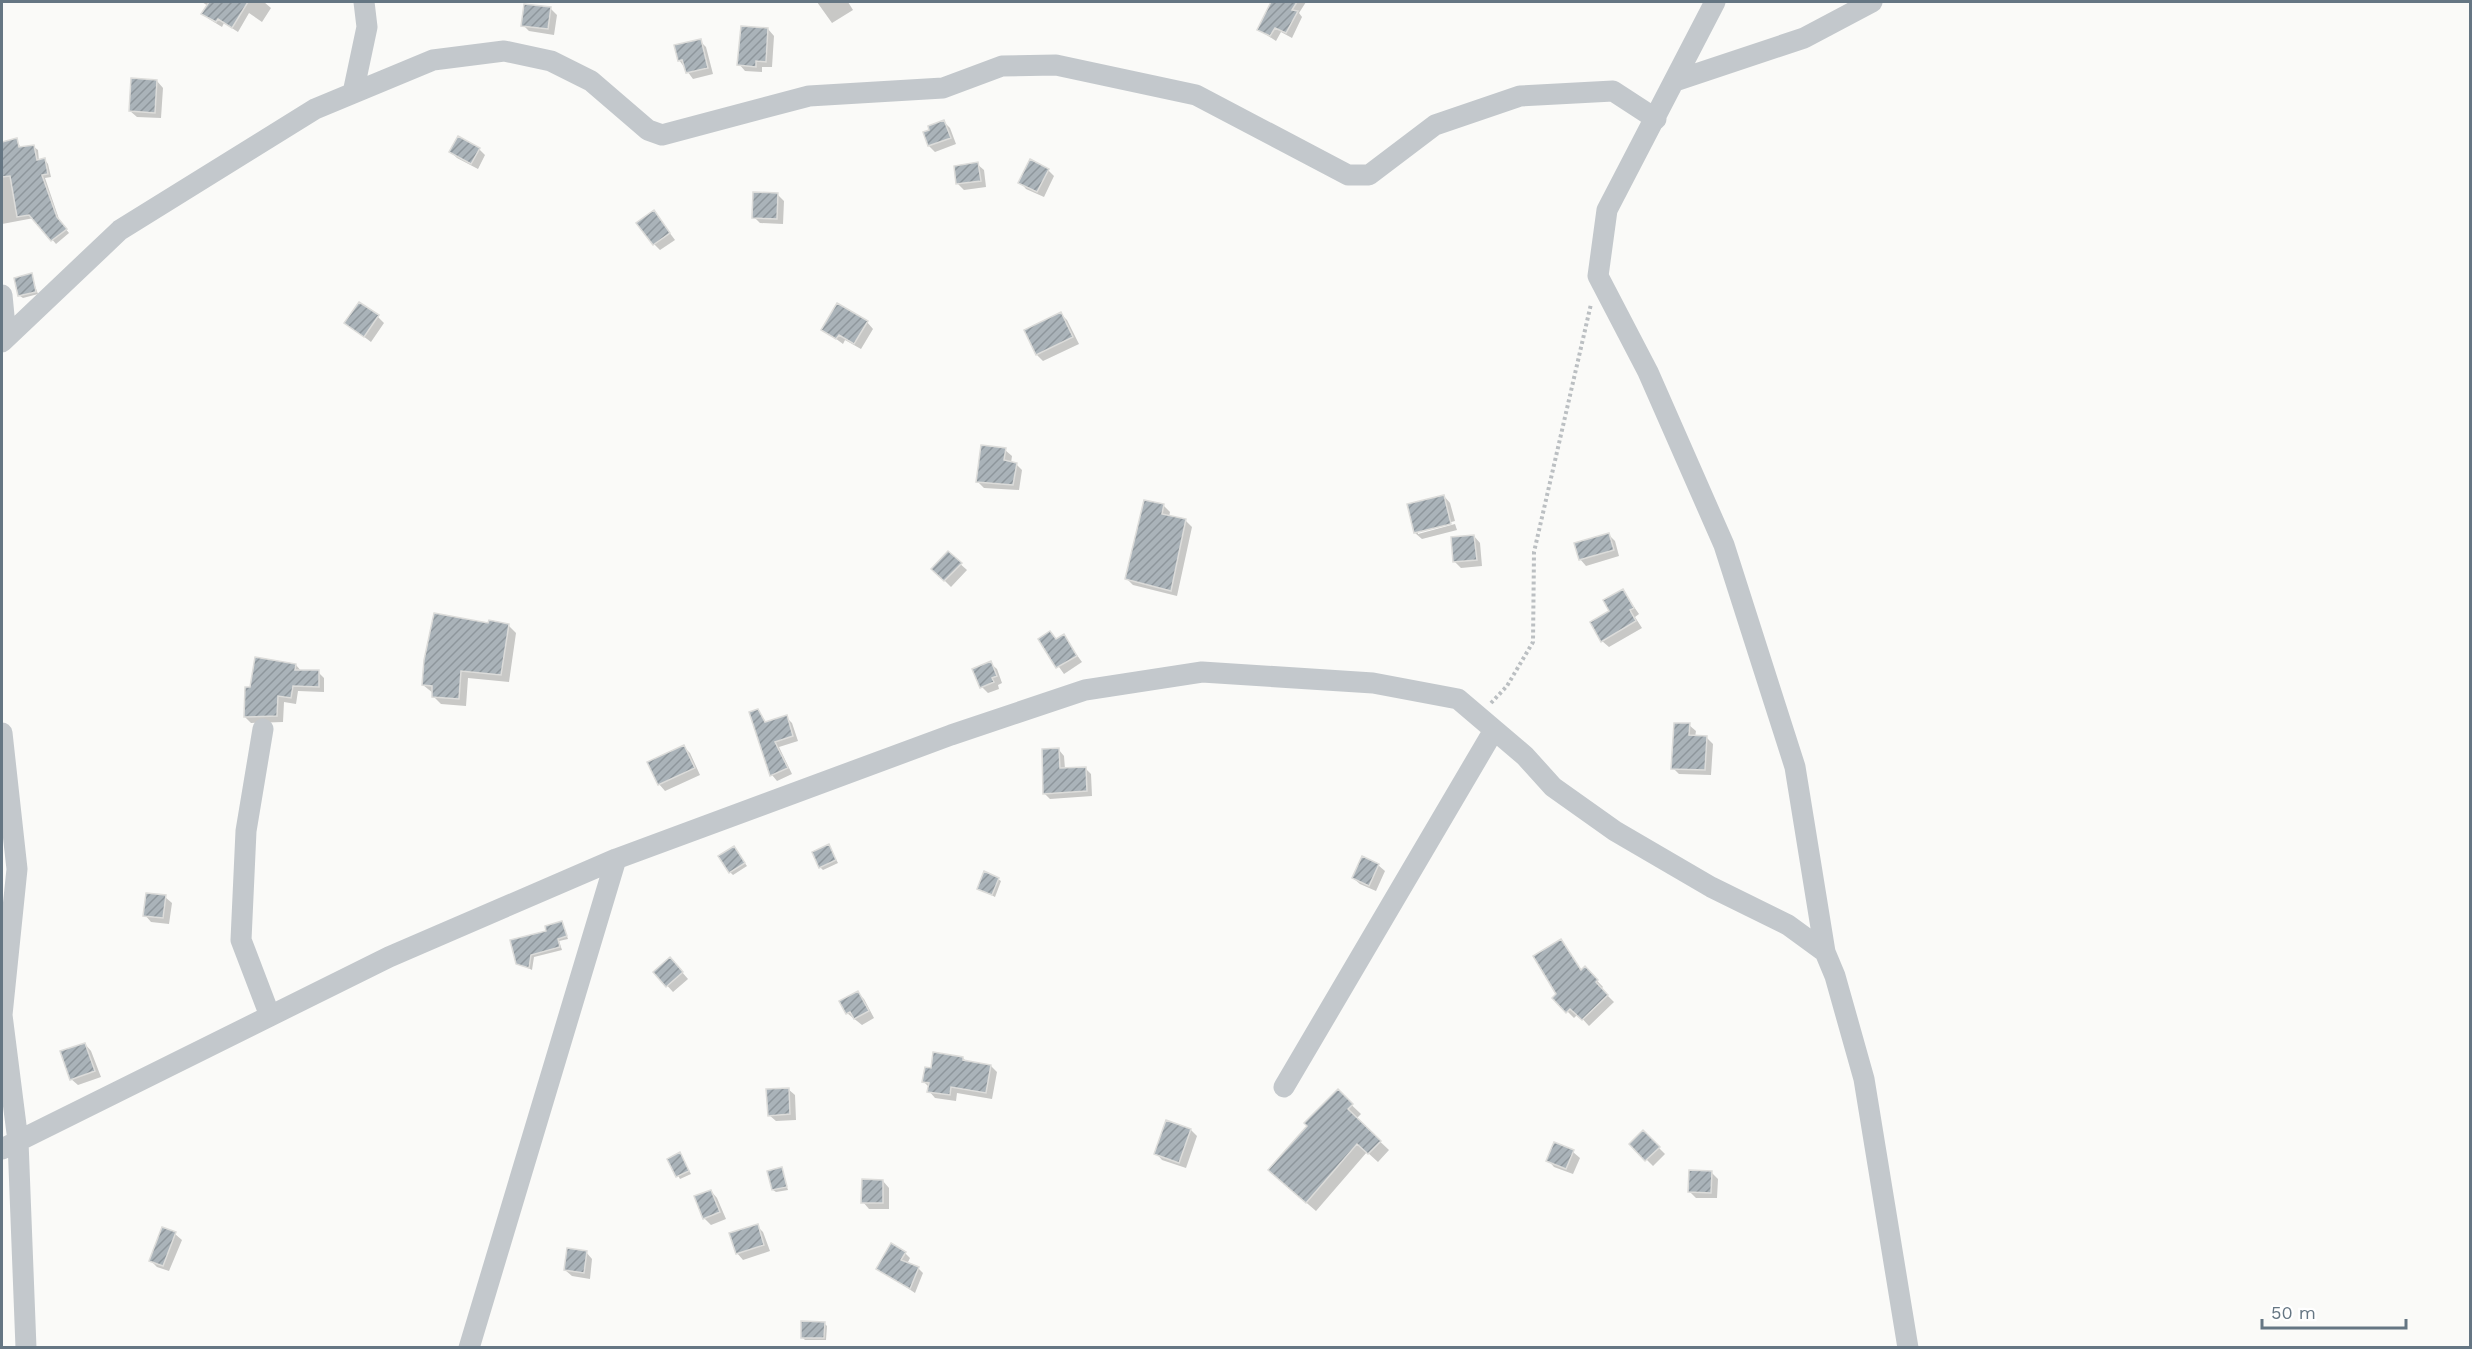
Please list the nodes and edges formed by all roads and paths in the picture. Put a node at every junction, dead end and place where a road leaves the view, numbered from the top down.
1 (364, 2) edge
2 (1715, 2) edge
3 (1872, 2) edge
4 (1675, 81) junction
5 (353, 93) junction
6 (1656, 119) junction
7 (1598, 276) junction
8 (2, 296) edge
9 (2, 324) edge
10 (2, 342) edge
11 (1486, 723) junction
12 (263, 729) dead end
13 (2, 733) edge
14 (616, 859) junction
15 (1825, 952) junction
16 (270, 1016) junction
17 (1284, 1087) dead end
18 (10, 1145) edge
19 (26, 1347) edge
20 (469, 1347) edge
21 (1908, 1347) edge

1 - 5 street
2 - 4 street
3 - 4 street
4 - 6 street
5 - 6 street
5 - 10 street
6 - 7 street
7 - 11 path
7 - 15 street
8 - 9 street
11 - 14 street
11 - 15 street
11 - 17 street
12 - 16 street
13 - 18 street
14 - 16 street
14 - 20 street
15 - 21 street
16 - 18 street
18 - 19 street

